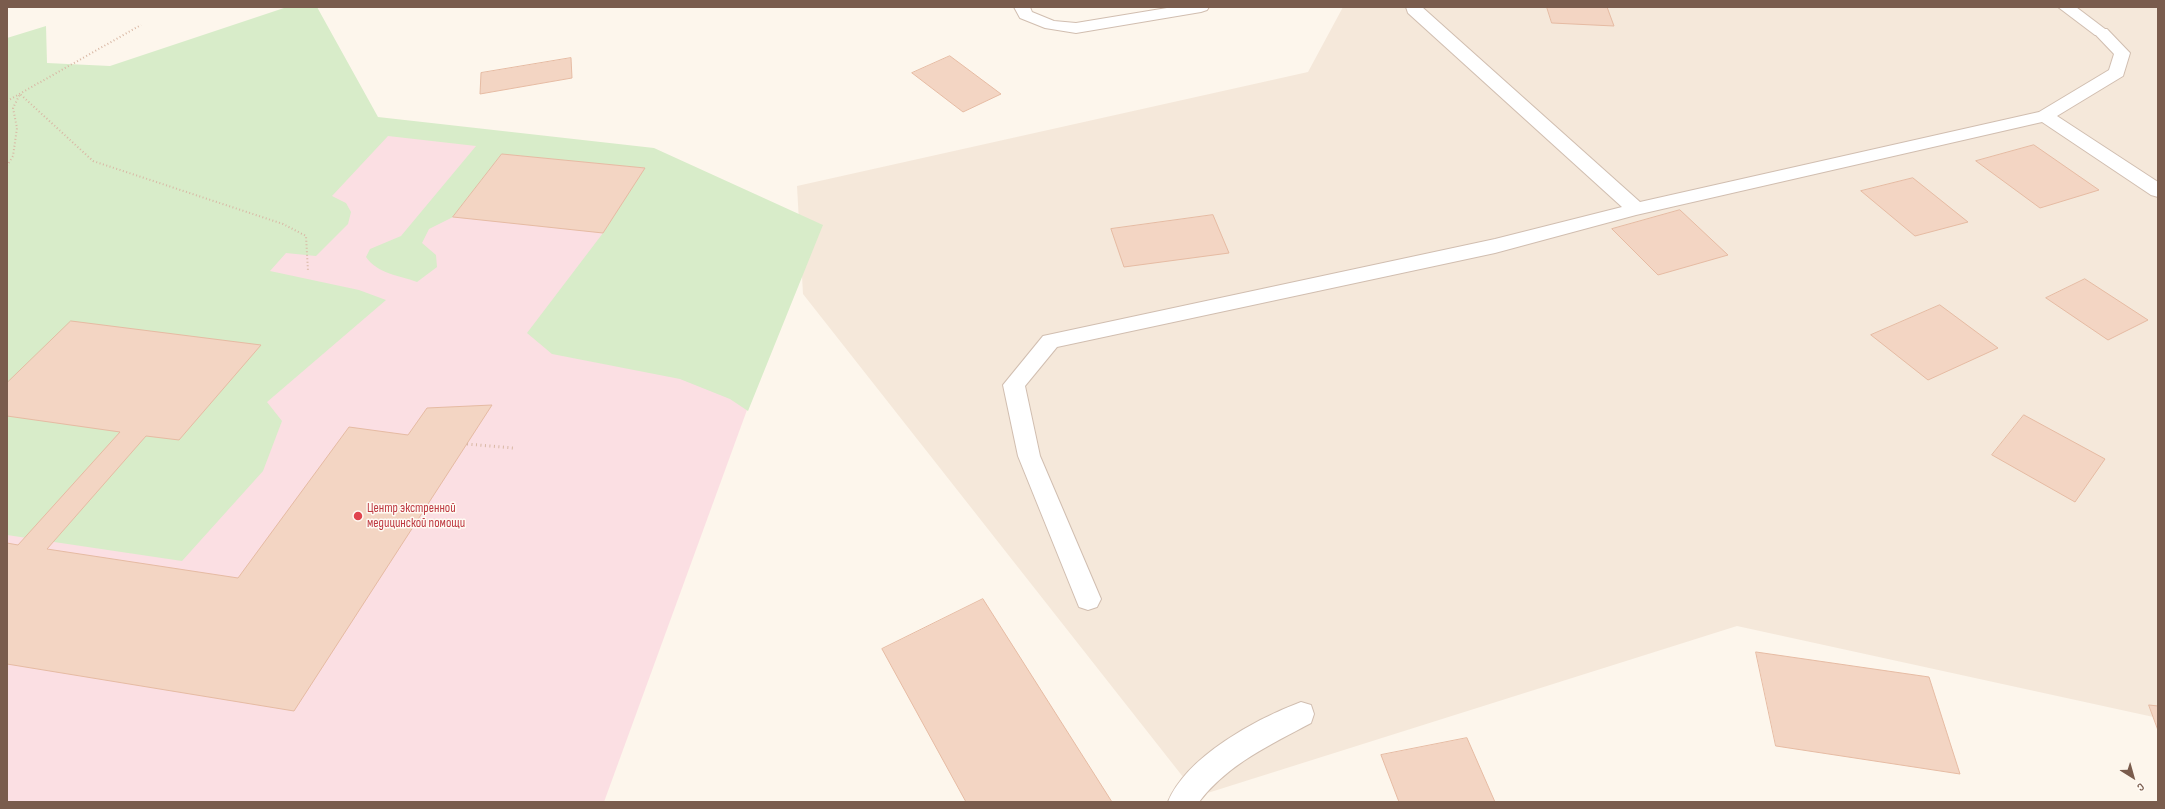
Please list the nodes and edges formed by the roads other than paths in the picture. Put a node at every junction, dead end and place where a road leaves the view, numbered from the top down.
1 (1022, 7) edge
2 (1201, 7) edge
3 (1414, 7) edge
4 (2066, 7) edge
5 (2045, 116) junction
6 (2158, 191) edge
7 (1636, 209) junction
8 (1088, 599) dead end
9 (1300, 714) dead end
10 (1182, 802) edge

1 - 2 street
3 - 7 street
4 - 5 street
5 - 6 street
5 - 7 street
7 - 8 street
9 - 10 street

